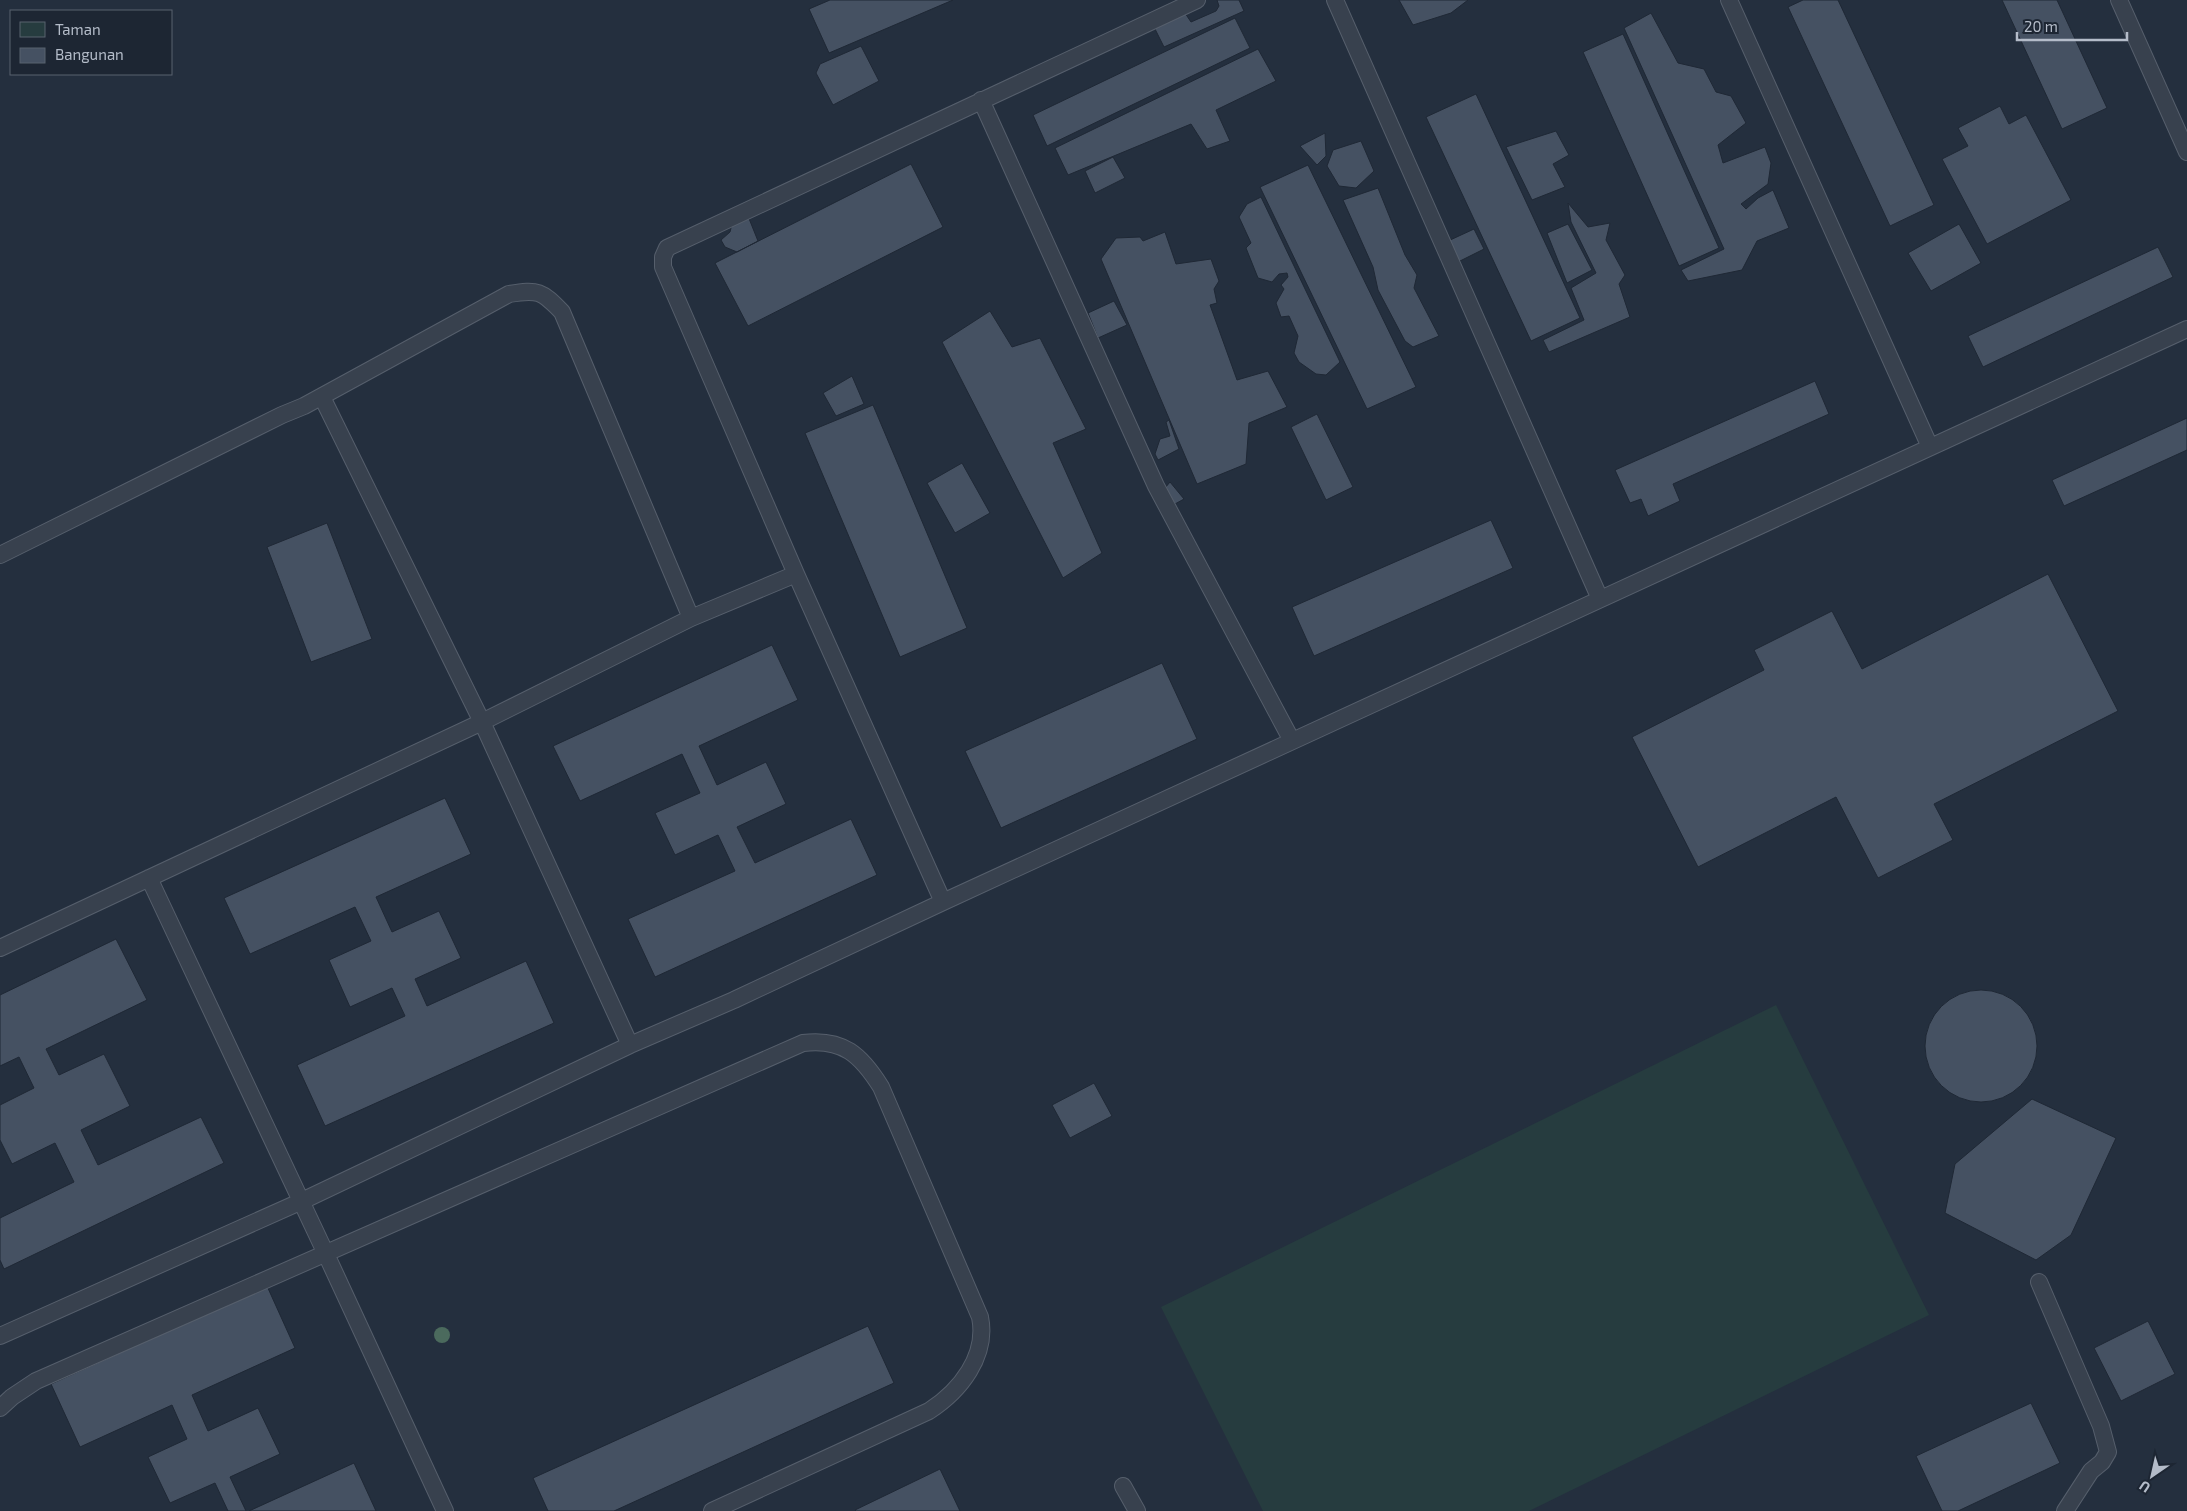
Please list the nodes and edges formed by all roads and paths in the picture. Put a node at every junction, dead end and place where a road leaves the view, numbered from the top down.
1 (1197, 0) edge
2 (1335, 0) edge
3 (1729, 0) edge
4 (2119, 0) edge
5 (981, 100) junction
6 (2187, 152) edge
7 (2187, 329) edge
8 (322, 397) junction
9 (1930, 448) junction
10 (0, 555) edge
11 (796, 574) junction
12 (1600, 599) junction
13 (691, 618) junction
14 (482, 722) junction
15 (1292, 741) junction
16 (149, 878) junction
17 (942, 902) junction
18 (0, 948) edge
19 (630, 1045) junction
20 (302, 1201) junction
21 (326, 1254) junction
22 (2040, 1282) dead end
23 (0, 1336) edge
24 (0, 1408) edge
25 (1123, 1486) dead end
26 (445, 1511) edge
27 (712, 1511) edge
28 (1137, 1511) edge
29 (2065, 1511) edge

1 - 5 lane
2 - 12 lane
3 - 9 lane
4 - 6 lane
5 - 11 lane
5 - 15 lane
7 - 9 lane
8 - 10 lane
8 - 13 lane
8 - 14 lane
9 - 12 lane
11 - 13 lane
11 - 17 lane
12 - 15 lane
13 - 14 lane
14 - 16 lane
14 - 19 lane
15 - 17 lane
16 - 18 lane
16 - 20 lane
17 - 19 lane
19 - 20 lane
20 - 21 lane
20 - 23 lane
21 - 24 lane
21 - 26 lane
21 - 27 lane
22 - 29 lane
25 - 28 lane

